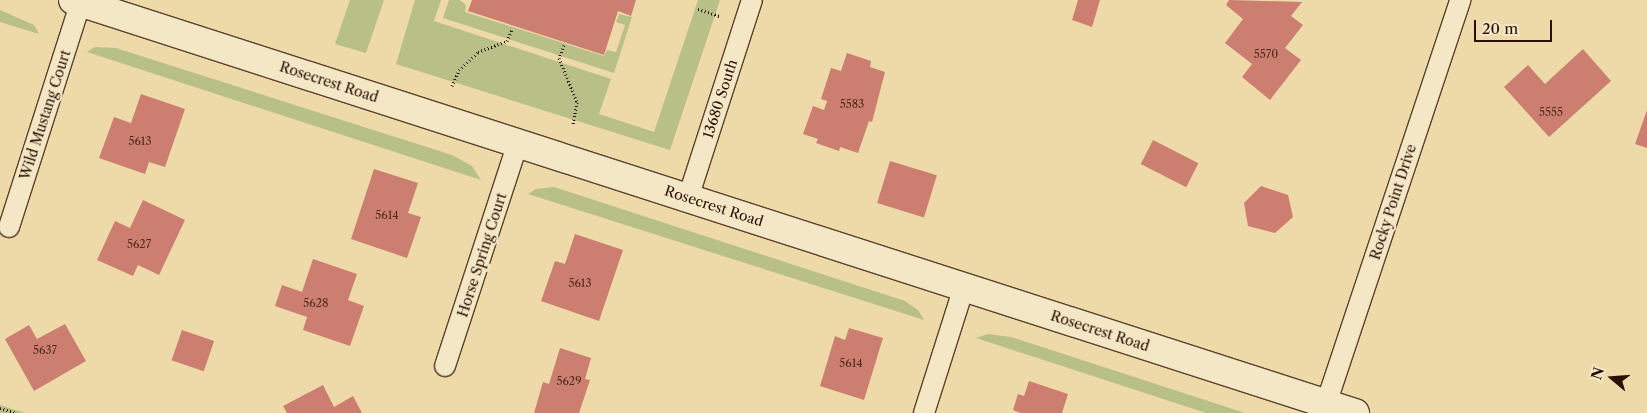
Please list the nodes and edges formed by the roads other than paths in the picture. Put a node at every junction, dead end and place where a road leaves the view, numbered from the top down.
1 (752, 0) edge
2 (1460, 0) edge
3 (77, 1) edge
4 (518, 143) junction
5 (688, 198) junction
6 (9, 228) dead end
7 (964, 287) junction
8 (445, 366) dead end
9 (1325, 408) edge
10 (924, 413) edge
11 (1355, 413) edge

1 - 5 street, 13680 South
2 - 9 street, Rocky Point Drive
3 - 4 main road, Rosecrest Road
3 - 6 street, Wild Mustang Court
4 - 5 main road, Rosecrest Road
4 - 8 street, Horse Spring Court
5 - 7 main road, Rosecrest Road
7 - 9 main road, Rosecrest Road
7 - 10 street
9 - 11 main road, Rosecrest Road

